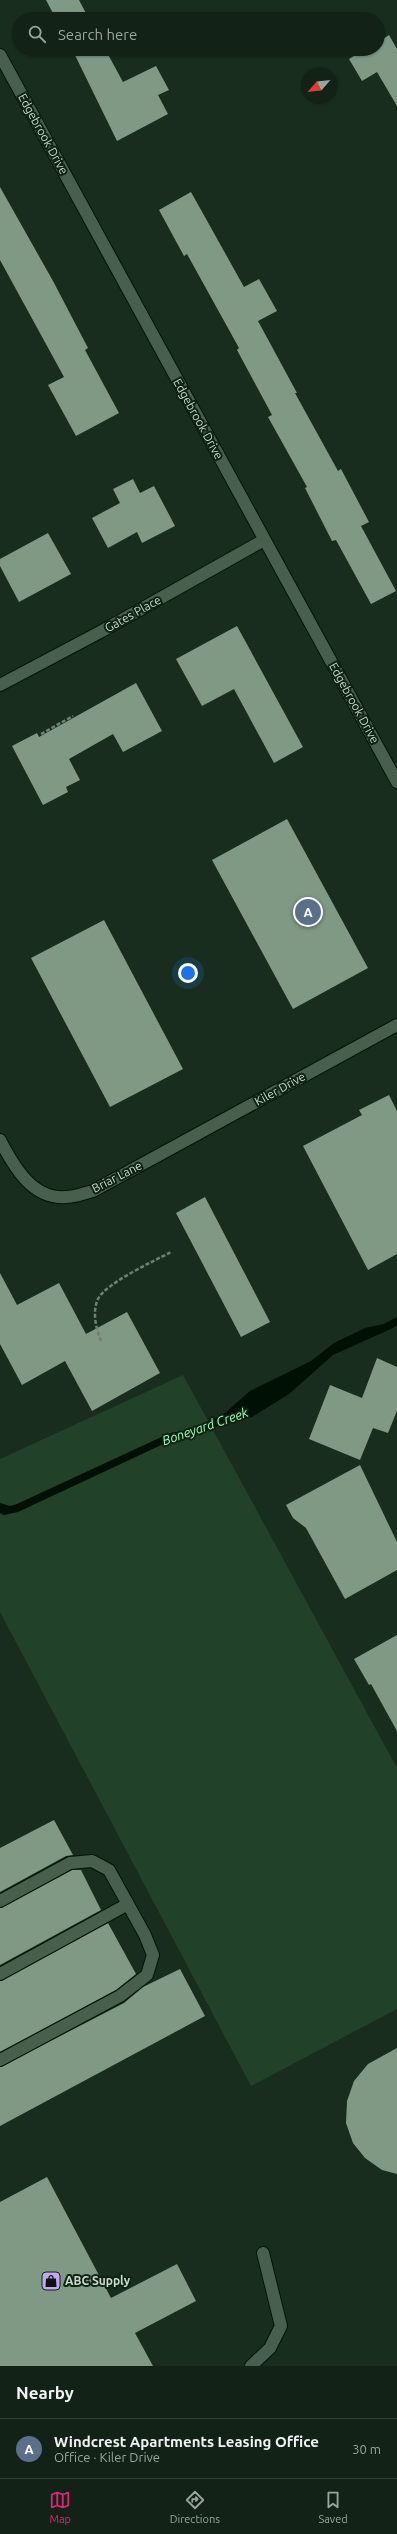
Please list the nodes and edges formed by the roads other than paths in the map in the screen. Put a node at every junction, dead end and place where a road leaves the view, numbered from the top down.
1 (0, 55) edge
2 (264, 540) junction
3 (0, 685) edge
4 (397, 782) edge
5 (397, 1025) edge
6 (0, 1140) edge
7 (164, 1152) joint
8 (0, 1901) edge
9 (128, 1904) junction
10 (0, 1974) edge
11 (0, 2060) edge
12 (263, 2253) dead end
13 (251, 2366) edge

1 - 2 street, Edgebrook Drive
2 - 3 street, Gates Place
2 - 4 street, Edgebrook Drive
5 - 7 street, Kiler Drive
6 - 7 street, Briar Lane
8 - 9 street
9 - 10 street
9 - 11 street
12 - 13 street

